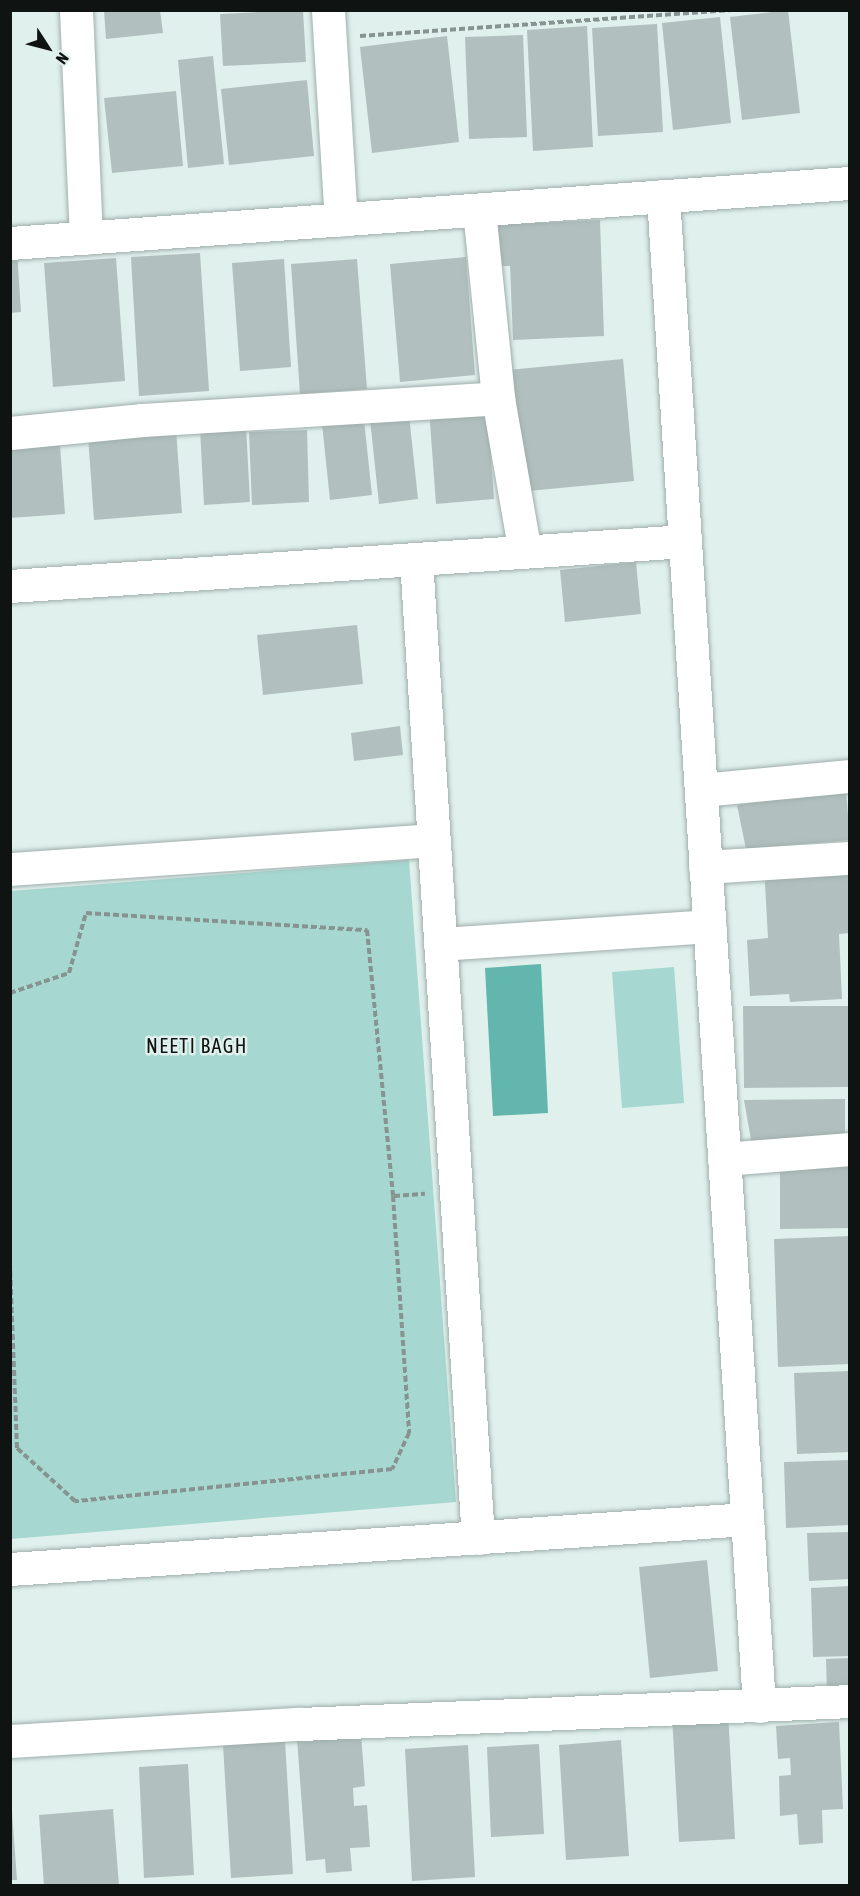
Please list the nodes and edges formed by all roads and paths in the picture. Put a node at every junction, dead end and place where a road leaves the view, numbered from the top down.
1 (76, 10) edge
2 (735, 10) edge
3 (329, 24) edge
4 (849, 183) edge
5 (663, 196) junction
6 (479, 210) junction
7 (341, 220) junction
8 (86, 238) junction
9 (10, 243) edge
10 (498, 398) junction
11 (10, 433) edge
12 (685, 541) junction
13 (525, 552) junction
14 (416, 559) junction
15 (10, 586) edge
16 (849, 776) edge
17 (701, 789) junction
18 (433, 840) junction
19 (849, 858) edge
20 (705, 867) junction
21 (10, 869) edge
22 (709, 926) junction
23 (440, 944) junction
24 (10, 993) edge
25 (849, 1149) edge
26 (724, 1159) junction
27 (10, 1262) edge
28 (747, 1519) junction
29 (478, 1538) junction
30 (10, 1569) edge
31 (849, 1701) edge
32 (759, 1706) junction
33 (10, 1741) edge

1 - 8 street
2 - 3 path
3 - 7 street
4 - 5 street
5 - 6 street
5 - 12 street
6 - 7 street
6 - 10 street
7 - 8 street
8 - 9 street
10 - 11 street
10 - 13 street
12 - 13 street
12 - 17 street
13 - 14 street
14 - 15 street
14 - 18 street
16 - 17 street
17 - 20 street
18 - 21 street
18 - 23 street
19 - 20 street
20 - 22 street
22 - 23 street
22 - 26 street
23 - 29 street
24 - 27 path
25 - 26 street
26 - 28 street
28 - 29 street
28 - 32 street
29 - 30 street
31 - 32 street
32 - 33 street

